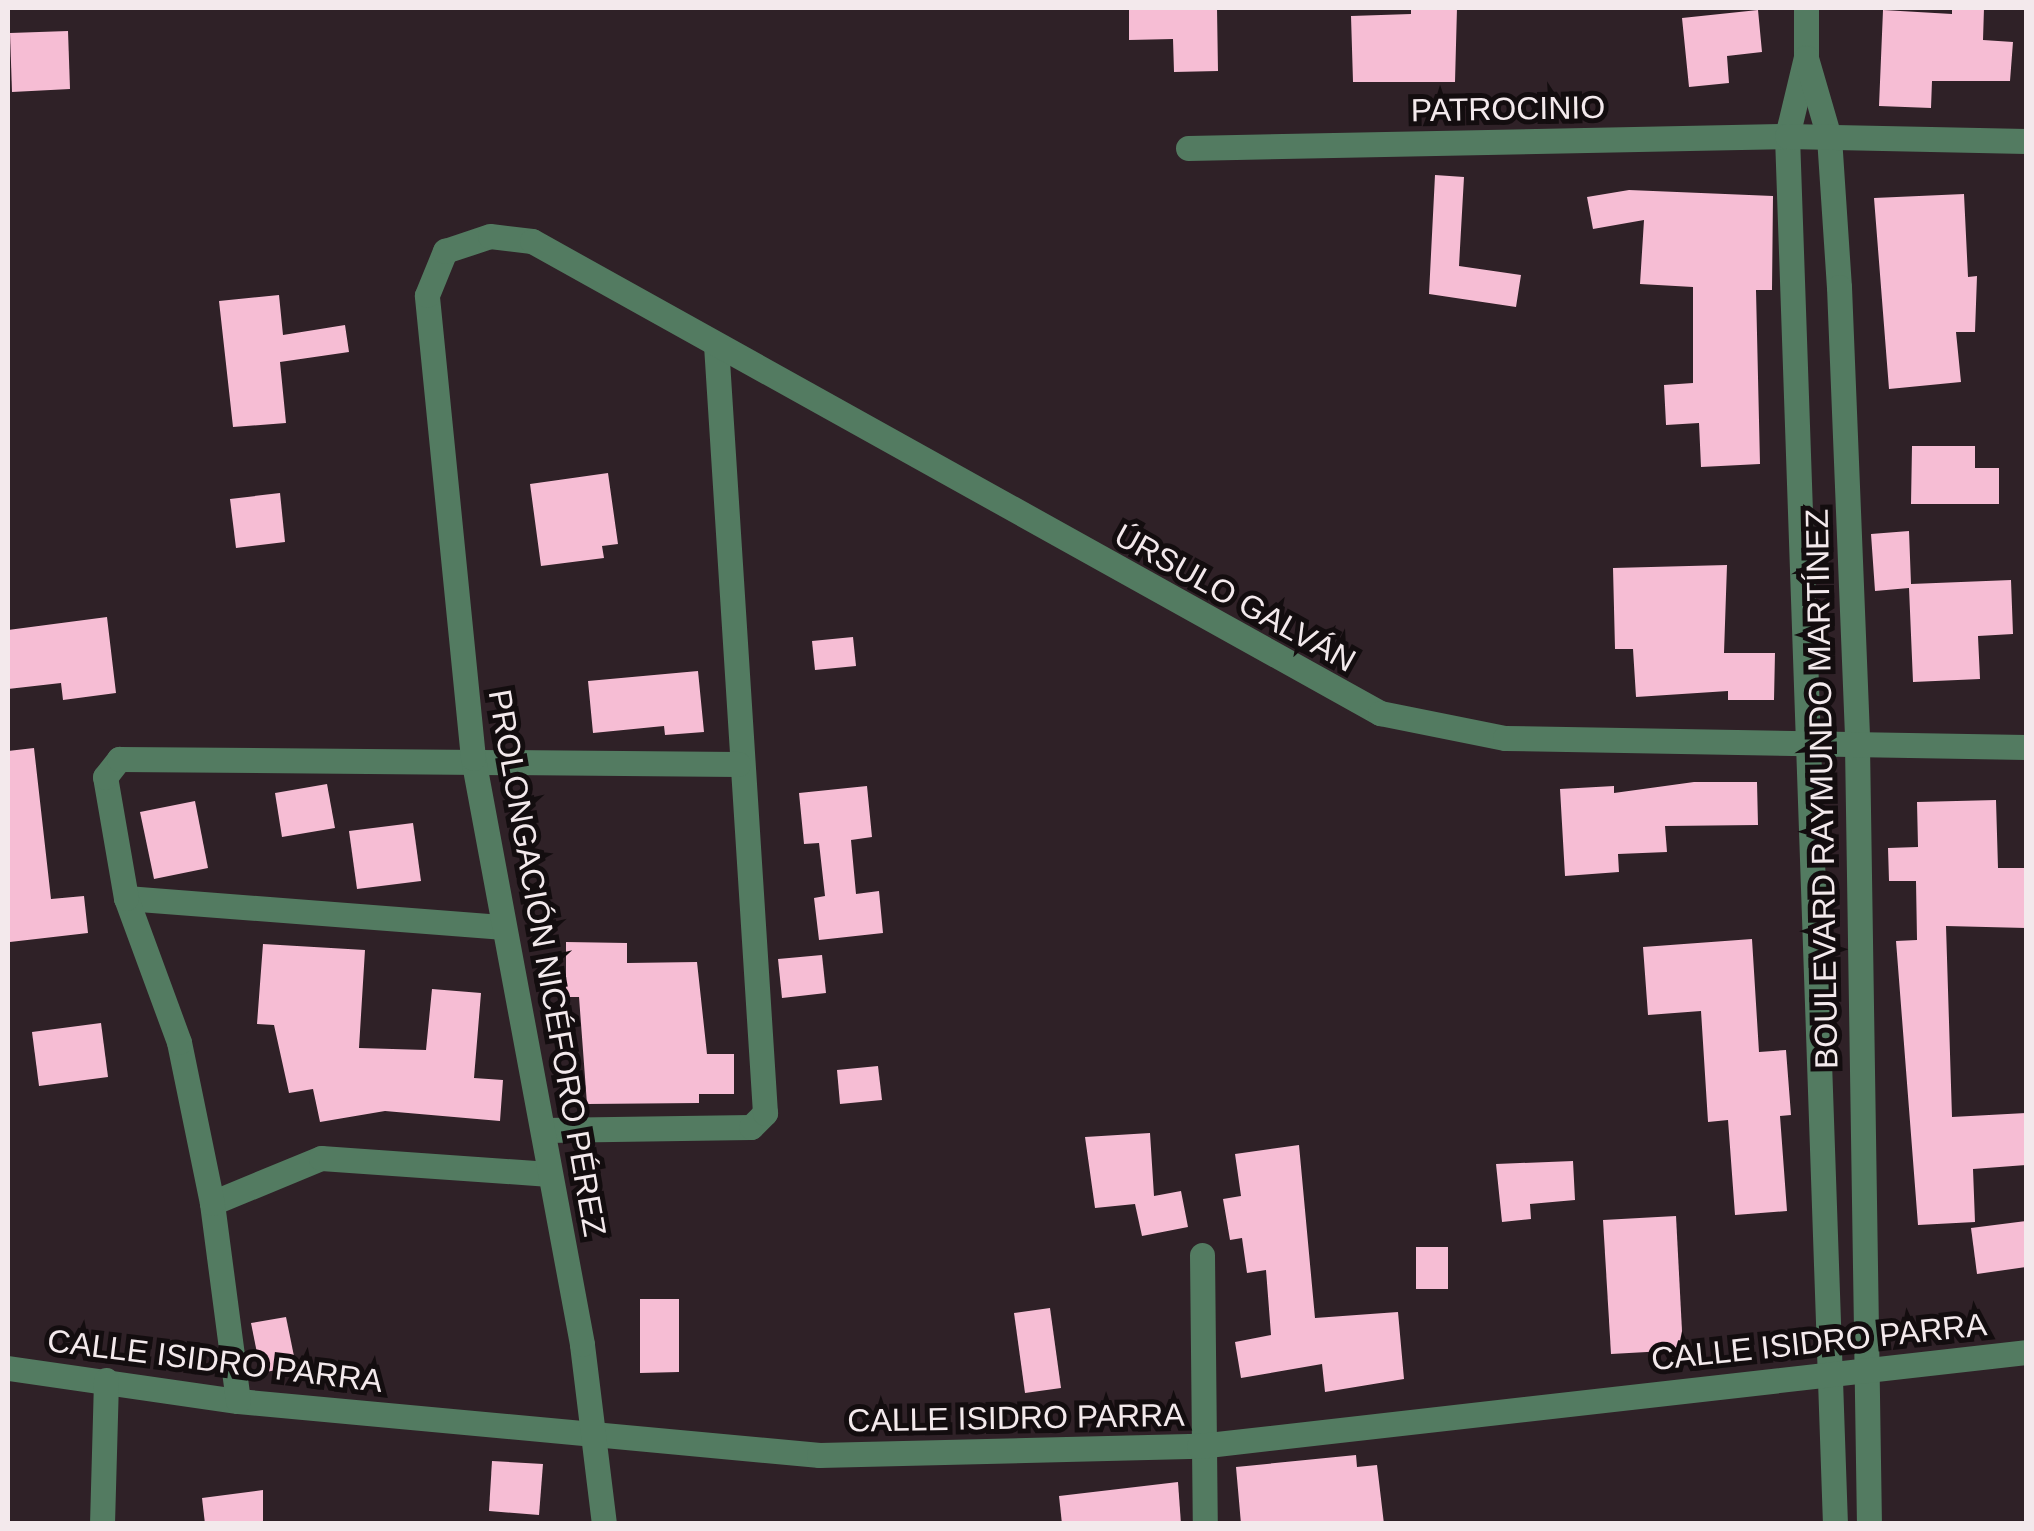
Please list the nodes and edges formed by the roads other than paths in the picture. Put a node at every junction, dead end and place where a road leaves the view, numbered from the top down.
1 (1806, 8) edge
2 (1806, 57) junction
3 (1787, 136) junction
4 (1829, 136) junction
5 (2026, 141) edge
6 (1188, 148) dead end
7 (490, 236) joint
8 (716, 345) junction
9 (1809, 742) junction
10 (1856, 744) junction
11 (2026, 748) edge
12 (473, 758) junction
13 (738, 764) junction
14 (126, 898) junction
15 (501, 926) junction
16 (544, 1130) junction
17 (549, 1174) junction
18 (212, 1203) junction
19 (1202, 1255) dead end
20 (2026, 1352) edge
21 (8, 1368) edge
22 (1867, 1368) junction
23 (1830, 1372) junction
24 (106, 1380) junction
25 (238, 1401) junction
26 (596, 1436) junction
27 (1199, 1446) junction
28 (102, 1524) edge
29 (604, 1524) edge
30 (1205, 1524) edge
31 (1835, 1524) edge
32 (1869, 1524) edge

1 - 2 street, BOULEVARD RAYMUNDO MARTÍNEZ
2 - 3 street, BOULEVARD RAYMUNDO MARTÍNEZ
2 - 4 street, BOULEVARD RAYMUNDO MARTÍNEZ
3 - 4 street, PATROCINIO
3 - 6 street, PATROCINIO
3 - 9 street, BOULEVARD RAYMUNDO MARTÍNEZ
4 - 5 street, PATROCINIO
4 - 10 street, BOULEVARD RAYMUNDO MARTÍNEZ
7 - 8 street, ÚRSULO GALVÁN
7 - 12 street, PROLONGACIÓN NICÉFORO PÉREZ
8 - 9 street, ÚRSULO GALVÁN
8 - 13 street
9 - 10 street, ÚRSULO GALVÁN
9 - 23 street, BOULEVARD RAYMUNDO MARTÍNEZ
10 - 11 street, ÚRSULO GALVÁN
10 - 22 street, BOULEVARD RAYMUNDO MARTÍNEZ
12 - 13 street
12 - 14 street
12 - 15 street, PROLONGACIÓN NICÉFORO PÉREZ
13 - 16 street
14 - 15 street
14 - 18 street
15 - 16 street, PROLONGACIÓN NICÉFORO PÉREZ
16 - 17 street, PROLONGACIÓN NICÉFORO PÉREZ
17 - 18 street
17 - 26 street, PROLONGACIÓN NICÉFORO PÉREZ
18 - 25 street
19 - 27 street
20 - 22 street, CALLE ISIDRO PARRA
21 - 24 street, CALLE ISIDRO PARRA
22 - 23 street, CALLE ISIDRO PARRA
22 - 32 street, BOULEVARD RAYMUNDO MARTÍNEZ
23 - 27 street, CALLE ISIDRO PARRA
23 - 31 street, BOULEVARD RAYMUNDO MARTÍNEZ
24 - 25 street, CALLE ISIDRO PARRA
24 - 28 street
25 - 26 street, CALLE ISIDRO PARRA
26 - 27 street, CALLE ISIDRO PARRA
26 - 29 street, PROLONGACIÓN NICÉFORO PÉREZ
27 - 30 street

